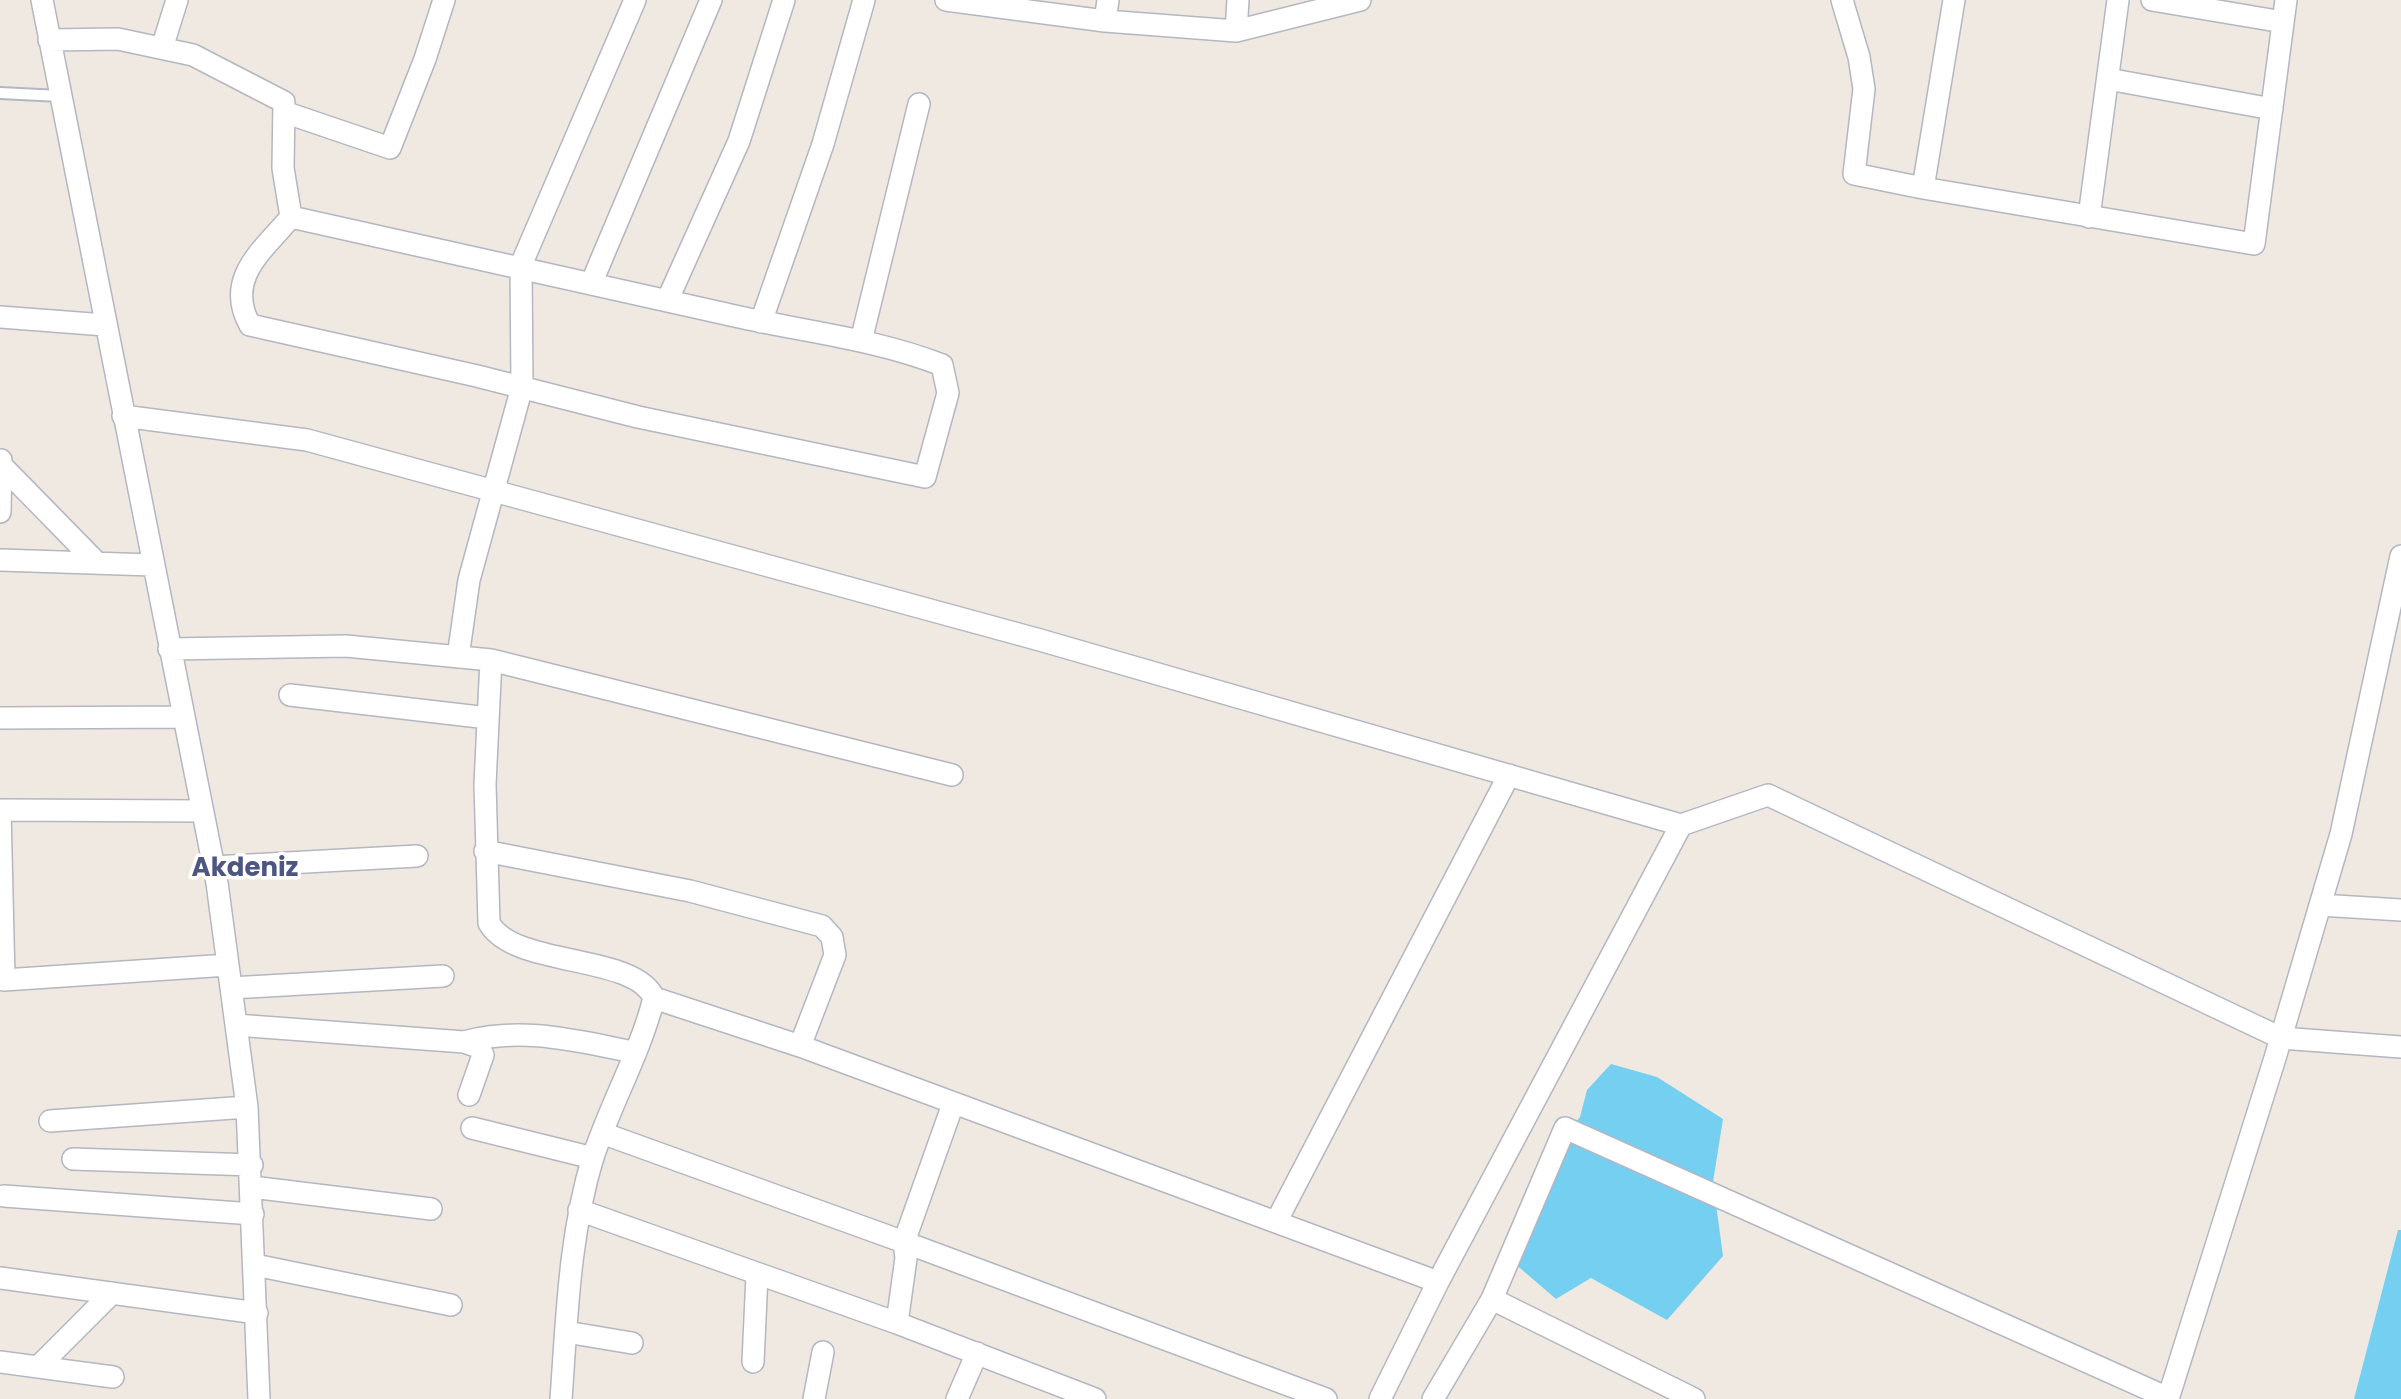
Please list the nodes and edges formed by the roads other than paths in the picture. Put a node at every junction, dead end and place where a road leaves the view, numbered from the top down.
1 (42, 0) edge
2 (177, 0) edge
3 (444, 0) edge
4 (635, 0) edge
5 (711, 0) edge
6 (784, 0) edge
7 (864, 0) edge
8 (946, 0) edge
9 (1238, 0) edge
10 (1360, 0) edge
11 (1842, 0) edge
12 (1954, 0) edge
13 (2118, 0) edge
14 (2152, 0) edge
15 (2286, 0) edge
16 (1106, 11) edge
17 (2283, 22) junction
18 (1236, 31) junction
19 (49, 40) junction
20 (162, 48) junction
21 (2108, 79) junction
22 (0, 93) edge
23 (60, 96) junction
24 (919, 104) dead end
25 (2272, 109) junction
26 (284, 112) junction
27 (1923, 188) junction
28 (291, 217) junction
29 (2089, 217) junction
30 (521, 265) junction
31 (591, 284) junction
32 (667, 301) junction
33 (0, 317) edge
34 (761, 322) junction
35 (106, 325) junction
36 (861, 341) junction
37 (522, 387) junction
38 (123, 416) junction
39 (2, 461) edge
40 (492, 492) junction
41 (0, 512) edge
42 (2401, 556) edge
43 (0, 560) edge
44 (97, 563) junction
45 (152, 565) junction
46 (2393, 630) edge
47 (169, 649) junction
48 (458, 657) junction
49 (491, 660) junction
50 (290, 695) dead end
51 (182, 717) junction
52 (0, 718) edge
53 (488, 718) junction
54 (952, 775) dead end
55 (1509, 775) junction
56 (202, 811) junction
57 (1681, 825) junction
58 (485, 851) junction
59 (417, 856) dead end
60 (214, 867) junction
61 (2320, 905) junction
62 (2401, 910) edge
63 (228, 965) junction
64 (443, 976) dead end
65 (231, 989) junction
66 (654, 998) junction
67 (236, 1025) junction
68 (2281, 1038) junction
69 (464, 1042) junction
70 (800, 1046) junction
71 (2401, 1047) edge
72 (634, 1052) junction
73 (468, 1095) dead end
74 (953, 1104) junction
75 (247, 1107) junction
76 (50, 1121) dead end
77 (472, 1128) dead end
78 (602, 1133) junction
79 (593, 1158) junction
80 (73, 1160) dead end
81 (251, 1165) junction
82 (252, 1187) junction
83 (4, 1196) dead end
84 (431, 1209) dead end
85 (579, 1210) junction
86 (253, 1214) junction
87 (1276, 1222) junction
88 (904, 1242) junction
89 (255, 1265) junction
90 (757, 1275) junction
91 (0, 1278) edge
92 (1437, 1282) junction
93 (112, 1293) junction
94 (1492, 1299) junction
95 (451, 1305) dead end
96 (257, 1313) junction
97 (897, 1323) junction
98 (566, 1332) junction
99 (632, 1343) dead end
100 (823, 1352) dead end
101 (977, 1353) junction
102 (0, 1362) edge
103 (753, 1362) dead end
104 (38, 1367) junction
105 (113, 1377) dead end
106 (257, 1393) edge
107 (1070, 1394) edge
108 (561, 1399) edge
109 (814, 1399) edge
110 (957, 1399) edge
111 (1096, 1399) edge
112 (1326, 1399) edge
113 (1380, 1399) edge
114 (1433, 1399) edge
115 (1694, 1399) edge
116 (2168, 1399) edge

1 - 19 street
2 - 20 street
3 - 26 street
4 - 30 street
5 - 31 street
6 - 32 street
7 - 34 street
8 - 16 street
9 - 18 street
10 - 18 street
11 - 27 street
12 - 27 street
13 - 21 street
14 - 17 street
15 - 17 street
16 - 18 street
17 - 25 street
19 - 20 street
19 - 23 street
20 - 26 street
21 - 25 street
21 - 29 street
22 - 23 lane
23 - 35 street
24 - 36 street
25 - 29 street
26 - 28 street
27 - 29 street
28 - 30 street
28 - 37 street
30 - 31 street
30 - 37 street
31 - 32 street
32 - 34 street
33 - 35 street
34 - 36 street
35 - 38 street
36 - 37 street
37 - 40 street
38 - 40 street
38 - 45 street
39 - 41 street
39 - 44 street
40 - 48 street
40 - 55 street
42 - 46 street
43 - 44 street
44 - 45 street
45 - 47 street
46 - 61 street
47 - 48 street
47 - 51 street
48 - 49 street
49 - 53 street
49 - 54 street
50 - 53 street
51 - 52 street
51 - 56 street
53 - 58 street
55 - 57 street
55 - 87 street
56 - 60 street
56 - 63 street
57 - 68 street
57 - 92 street
58 - 66 street
58 - 70 street
59 - 60 street
60 - 63 street
61 - 62 street
61 - 68 street
63 - 65 street
64 - 65 street
65 - 67 street
66 - 70 street
66 - 72 street
67 - 69 street
67 - 75 street
68 - 71 street
68 - 116 street
69 - 72 street
69 - 73 street
70 - 74 street
72 - 78 street
74 - 87 street
74 - 88 street
75 - 76 street
75 - 81 street
77 - 79 street
78 - 79 street
78 - 88 street
79 - 85 street
80 - 81 street
81 - 82 street
82 - 84 street
82 - 86 street
83 - 86 street
85 - 90 street
85 - 98 street
86 - 89 street
87 - 92 street
88 - 97 street
88 - 112 street
89 - 95 street
89 - 96 street
90 - 97 street
90 - 103 street
91 - 93 street
92 - 113 street
93 - 96 street
93 - 104 street
94 - 114 street
94 - 115 street
94 - 116 street
96 - 106 street
97 - 101 street
98 - 99 street
98 - 108 street
100 - 109 street
101 - 107 street
101 - 110 street
102 - 104 street
104 - 105 street
107 - 111 street

